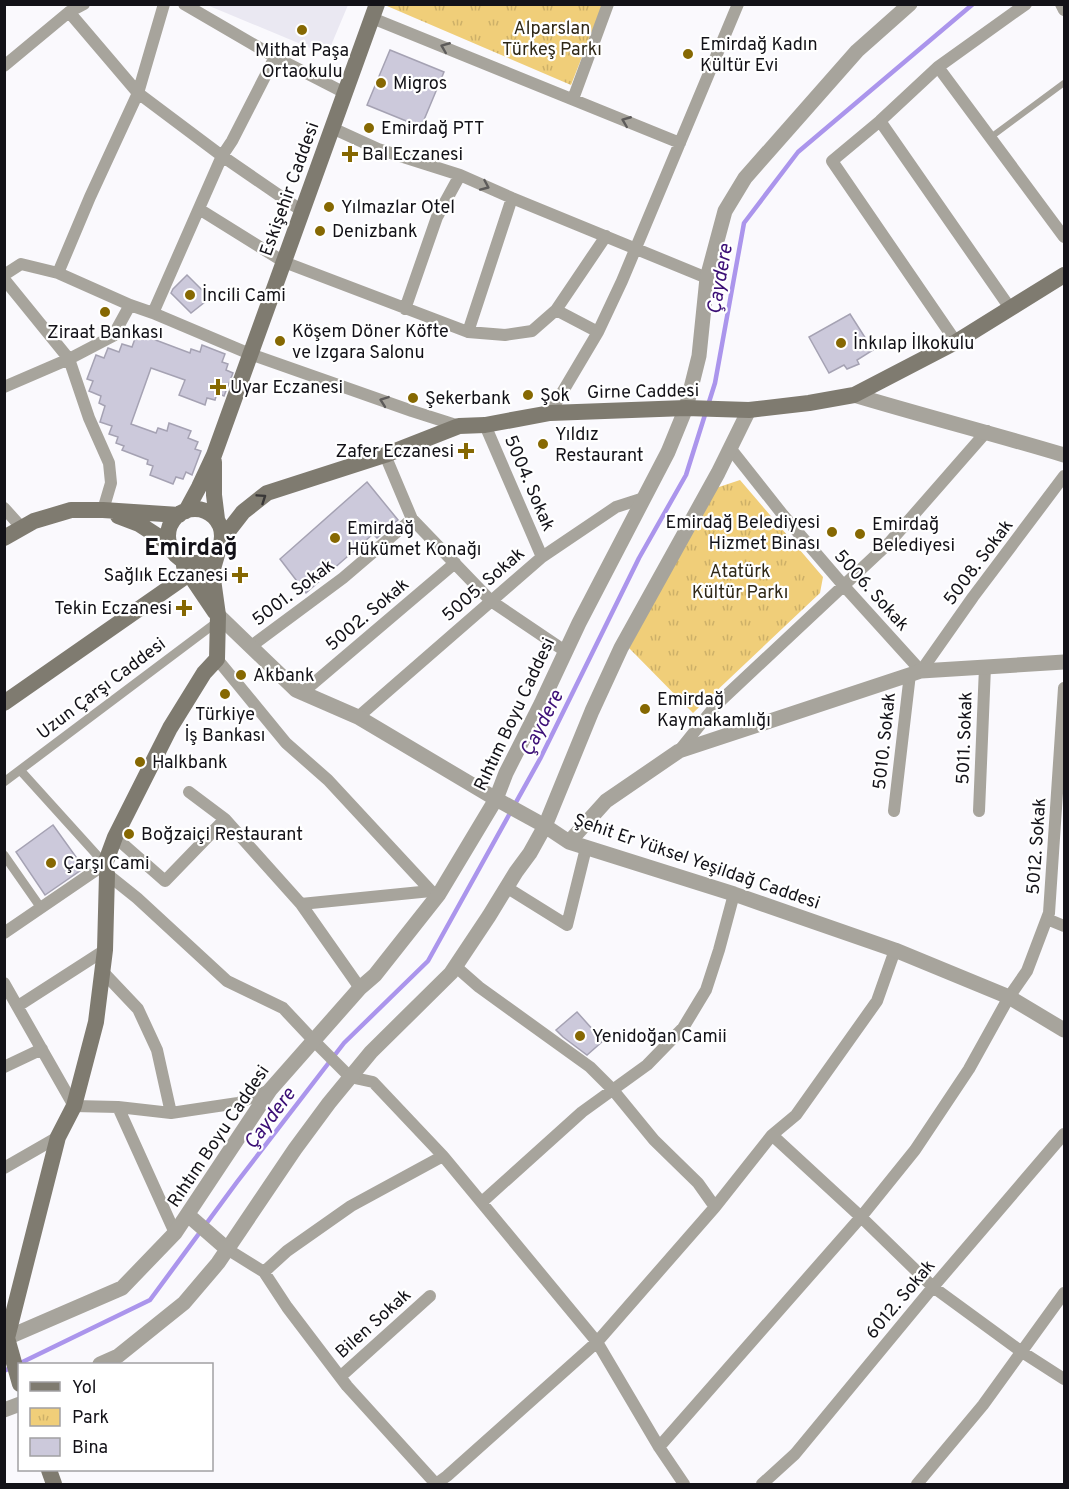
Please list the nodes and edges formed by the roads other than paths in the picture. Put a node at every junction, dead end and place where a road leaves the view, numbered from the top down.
1 (84, 4) edge
2 (164, 4) edge
3 (184, 4) edge
4 (608, 4) edge
5 (738, 4) edge
6 (1026, 4) edge
7 (1061, 4) edge
8 (900, 8) edge
9 (1065, 10) edge
10 (374, 11) edge
11 (69, 12) junction
12 (275, 57) junction
13 (4, 66) edge
14 (938, 67) junction
15 (1065, 83) edge
16 (138, 93) junction
17 (345, 93) junction
18 (573, 99) junction
19 (880, 121) junction
20 (332, 128) junction
21 (991, 137) junction
22 (680, 143) junction
23 (222, 156) junction
24 (459, 175) junction
25 (512, 198) junction
26 (199, 209) junction
27 (302, 211) junction
28 (606, 236) junction
29 (1065, 237) edge
30 (637, 249) junction
31 (284, 262) junction
32 (58, 273) junction
33 (1065, 275) edge
34 (4, 277) edge
35 (707, 278) junction
36 (130, 305) junction
37 (1010, 308) junction
38 (405, 309) junction
39 (556, 310) junction
40 (153, 313) junction
41 (468, 332) junction
42 (598, 332) junction
43 (956, 342) junction
44 (250, 354) junction
45 (69, 359) junction
46 (4, 387) edge
47 (854, 395) junction
48 (686, 408) junction
49 (742, 410) junction
50 (550, 413) junction
51 (484, 424) junction
52 (459, 426) junction
53 (987, 432) junction
54 (730, 448) junction
55 (214, 455) junction
56 (385, 455) junction
57 (1065, 455) edge
58 (1065, 476) edge
59 (644, 498) junction
60 (4, 508) edge
61 (103, 510) junction
62 (183, 513) junction
63 (216, 519) junction
64 (412, 519) junction
65 (22, 528) junction
66 (4, 538) edge
67 (221, 543) junction
68 (172, 548) junction
69 (542, 557) junction
70 (455, 563) junction
71 (189, 574) junction
72 (844, 586) junction
73 (491, 601) junction
74 (217, 618) junction
75 (250, 647) junction
76 (565, 651) junction
77 (217, 658) junction
78 (1065, 662) edge
79 (985, 667) junction
80 (916, 672) junction
81 (1065, 688) edge
82 (302, 693) junction
83 (4, 703) edge
84 (358, 717) junction
85 (679, 751) junction
86 (20, 770) junction
87 (4, 782) edge
88 (189, 792) dead end
89 (1061, 794) edge
90 (496, 799) junction
91 (894, 811) dead end
92 (979, 812) dead end
93 (225, 819) junction
94 (545, 825) junction
95 (115, 837) junction
96 (569, 842) junction
97 (586, 848) junction
98 (4, 855) edge
99 (106, 869) junction
100 (506, 887) junction
101 (435, 892) junction
102 (734, 894) junction
103 (301, 904) junction
104 (41, 908) junction
105 (1047, 919) junction
106 (1065, 926) edge
107 (4, 933) edge
108 (105, 950) junction
109 (895, 950) junction
110 (455, 966) junction
111 (102, 970) junction
112 (4, 983) edge
113 (360, 988) junction
114 (1010, 997) junction
115 (18, 1006) junction
116 (1065, 1030) edge
117 (313, 1040) junction
118 (42, 1049) junction
119 (4, 1067) edge
120 (351, 1077) junction
121 (270, 1090) junction
122 (613, 1090) junction
123 (74, 1106) junction
124 (118, 1107) junction
125 (171, 1113) junction
126 (1065, 1134) edge
127 (772, 1135) junction
128 (57, 1137) junction
129 (443, 1156) junction
130 (4, 1168) edge
131 (482, 1202) junction
132 (715, 1207) junction
133 (188, 1215) junction
134 (861, 1217) junction
135 (176, 1233) junction
136 (227, 1249) junction
137 (264, 1272) junction
138 (933, 1287) junction
139 (1065, 1293) edge
140 (430, 1296) dead end
141 (597, 1341) junction
142 (8, 1343) edge
143 (1022, 1352) junction
144 (104, 1363) edge
145 (18, 1377) edge
146 (340, 1377) junction
147 (1065, 1378) edge
148 (660, 1447) junction
149 (436, 1485) edge
150 (684, 1485) edge
151 (762, 1485) edge
152 (916, 1485) edge

1 - 11 street
2 - 16 street
3 - 12 street
4 - 18 street
5 - 22 street
6 - 14 street
7 - 9 street
8 - 35 street, Rıhtım Boyu Caddesi
10 - 17 main road, Eskişehir Caddesi
18 -> 10 street
11 - 13 street
11 - 16 street
12 - 17 street
12 - 23 street
14 - 19 street
14 - 21 street
15 - 21 lane
16 - 23 street
16 - 32 street
17 - 20 main road, Eskişehir Caddesi
22 -> 18 street
19 - 37 street
19 - 43 street
20 - 24 street
20 - 27 main road, Eskişehir Caddesi
21 - 29 street
22 - 30 street
23 - 26 street
23 - 27 street
24 -> 25 street
24 - 38 street
25 - 28 street
25 - 41 street
26 - 31 street
26 - 40 street
27 - 31 main road, Eskişehir Caddesi
28 - 30 street
28 - 39 street
30 - 35 street
30 - 42 street
31 - 38 street
31 - 44 main road, Eskişehir Caddesi
32 - 34 street
32 - 36 street
33 - 37 main road, Girne Caddesi
34 - 45 street
35 - 48 street, Rıhtım Boyu Caddesi
36 - 40 street
36 - 45 street
37 - 43 main road, Girne Caddesi
38 - 41 street
39 - 41 street
39 - 42 street
40 - 44 street
42 - 50 street
43 - 47 main road, Girne Caddesi
52 -> 44 street
44 - 55 main road, Eskişehir Caddesi
45 - 46 street
45 - 61 street
47 - 49 main road, Girne Caddesi
47 - 53 street
48 - 49 main road, Girne Caddesi
48 - 50 main road, Girne Caddesi
48 - 59 street, Rıhtım Boyu Caddesi
49 - 54 street
50 - 51 main road, Girne Caddesi
51 - 52 main road, Girne Caddesi
51 - 69 street, 5004. Sokak
52 - 56 main road, Girne Caddesi
53 - 57 street
53 - 72 street
54 - 72 street, 5006. Sokak
54 - 94 street
55 - 62 main road, Eskişehir Caddesi
55 - 63 main road, Eskişehir Caddesi
56 - 64 street
67 -> 56 main road, Girne Caddesi
58 - 80 street, 5008. Sokak
59 - 69 street, 5005. Sokak
59 - 76 street, Rıhtım Boyu Caddesi
60 - 65 street
61 - 62 main road
61 - 65 main road
61 - 68 main road
62 - 63 main road
62 - 68 main road
63 - 67 main road
64 - 70 street
64 - 75 street, 5001. Sokak
65 - 66 main road
67 - 68 main road
67 - 74 main road
68 - 71 main road
69 - 73 street, 5005. Sokak
70 - 73 street
70 - 82 street, 5002. Sokak
71 - 74 main road
71 - 83 main road
72 - 80 street, 5006. Sokak
72 - 85 street
73 - 76 street
73 - 84 street, 5005. Sokak
74 - 75 street, Şehit Er Yüksel Yeşildağ Caddesi
74 - 77 main road
74 - 86 street, Uzun Çarşı Caddesi
75 - 82 street, Şehit Er Yüksel Yeşildağ Caddesi
76 - 90 street, Rıhtım Boyu Caddesi
77 - 95 main road
77 - 101 street
78 - 79 street
79 - 80 street
79 - 92 street, 5011. Sokak
80 - 85 street
80 - 91 street, 5010. Sokak
81 - 89 street, 5012. Sokak
82 - 84 street, Şehit Er Yüksel Yeşildağ Caddesi
84 - 90 street, Şehit Er Yüksel Yeşildağ Caddesi
85 - 96 street
86 - 87 street, Uzun Çarşı Caddesi
86 - 99 street
88 - 93 street
89 - 105 street, 5012. Sokak
90 - 94 street, Şehit Er Yüksel Yeşildağ Caddesi
90 - 101 street, Rıhtım Boyu Caddesi
93 - 95 street
93 - 103 street
94 - 96 street, Şehit Er Yüksel Yeşildağ Caddesi
94 - 100 street
95 - 99 main road
96 - 97 street, Şehit Er Yüksel Yeşildağ Caddesi
97 - 100 street
97 - 102 street, Şehit Er Yüksel Yeşildağ Caddesi
98 - 104 street
99 - 104 street
99 - 108 main road
99 - 117 street
100 - 110 street
101 - 103 street
101 - 113 street, Rıhtım Boyu Caddesi
102 - 109 street, Şehit Er Yüksel Yeşildağ Caddesi
102 - 122 street
103 - 113 street
104 - 107 street
105 - 106 street
105 - 114 street, 5012. Sokak
108 - 111 main road
108 - 115 street
109 - 114 street, Şehit Er Yüksel Yeşildağ Caddesi
109 - 127 street
110 - 120 street
110 - 122 street
111 - 123 main road
111 - 125 street
112 - 115 street
113 - 117 street, Rıhtım Boyu Caddesi
114 - 116 street, Şehit Er Yüksel Yeşildağ Caddesi
114 - 134 street, 5012. Sokak
115 - 118 street
117 - 120 street
117 - 121 street, Rıhtım Boyu Caddesi
118 - 119 street
118 - 123 street
120 - 129 street
120 - 136 street
121 - 125 street
121 - 133 street, Rıhtım Boyu Caddesi
122 - 131 street
122 - 132 street
123 - 124 street
123 - 128 main road
124 - 125 street
124 - 135 street
126 - 138 street, 6012. Sokak
127 - 132 street
127 - 134 street
128 - 130 street
128 - 142 main road
129 - 131 street
129 - 137 street
131 - 141 street
132 - 141 street
133 - 135 street, Rıhtım Boyu Caddesi
133 - 136 street
134 - 138 street
134 - 148 street, 5012. Sokak
135 - 142 street, Rıhtım Boyu Caddesi
136 - 137 street
136 - 144 street
137 - 146 street
138 - 143 street
138 - 151 street, 6012. Sokak
139 - 143 street
140 - 146 street, Bilen Sokak
141 - 148 street
141 - 149 street
142 - 145 main road
143 - 147 street
143 - 152 street
146 - 149 street
148 - 150 street

